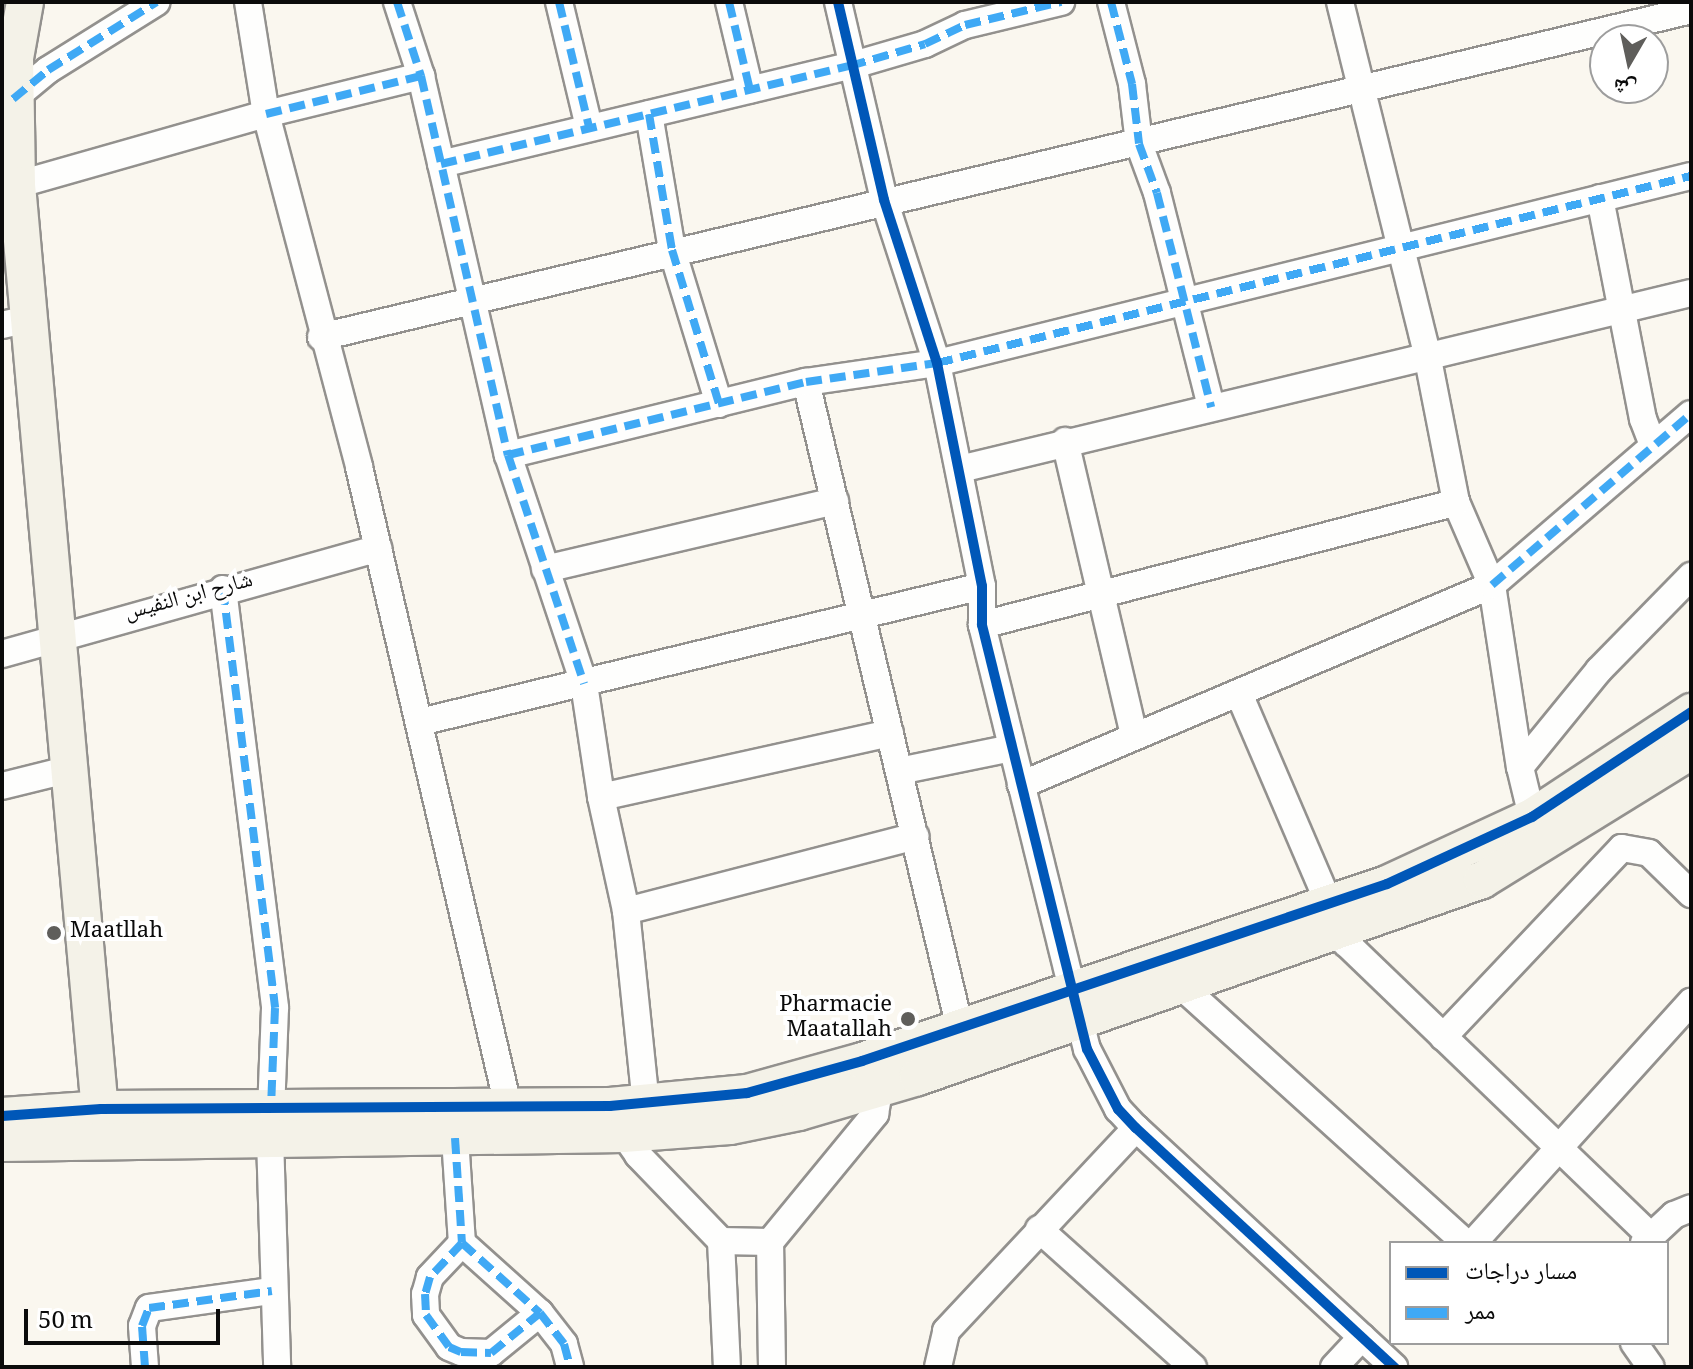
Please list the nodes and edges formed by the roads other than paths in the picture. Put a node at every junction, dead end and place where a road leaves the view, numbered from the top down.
1 (25, 2) edge
2 (157, 2) edge
3 (248, 2) edge
4 (397, 2) edge
5 (559, 2) edge
6 (729, 2) edge
7 (838, 2) edge
8 (1061, 2) edge
9 (1111, 2) edge
10 (1340, 2) edge
11 (1691, 10) edge
12 (963, 14) edge
13 (8, 60) edge
14 (850, 66) junction
15 (421, 76) junction
16 (750, 90) junction
17 (1358, 91) junction
18 (13, 99) junction
19 (266, 114) junction
20 (649, 114) junction
21 (589, 127) junction
22 (1139, 144) junction
23 (441, 164) junction
24 (1691, 176) edge
25 (10, 187) edge
26 (1600, 198) junction
27 (884, 200) junction
28 (1400, 245) junction
29 (672, 250) junction
30 (1691, 293) edge
31 (1183, 300) junction
32 (470, 302) junction
33 (1624, 308) junction
34 (17, 322) edge
35 (321, 337) junction
36 (1427, 354) junction
37 (937, 363) junction
38 (806, 382) junction
39 (719, 404) junction
40 (1211, 407) junction
41 (1691, 414) edge
42 (1065, 441) junction
43 (1653, 445) junction
44 (508, 455) junction
45 (960, 469) junction
46 (835, 501) junction
47 (1456, 502) junction
48 (378, 548) junction
49 (545, 569) junction
50 (1691, 576) edge
51 (1492, 585) junction
52 (982, 586) junction
53 (223, 589) junction
54 (1098, 596) junction
55 (862, 616) junction
56 (982, 625) junction
57 (56, 635) junction
58 (2, 654) edge
59 (584, 684) junction
60 (1240, 696) junction
61 (1691, 712) edge
62 (420, 722) junction
63 (890, 733) junction
64 (1134, 736) junction
65 (1012, 748) junction
66 (1691, 751) edge
67 (1520, 767) junction
68 (66, 770) junction
69 (899, 771) junction
70 (1021, 785) junction
71 (2, 786) edge
72 (601, 797) junction
73 (1536, 832) junction
74 (915, 836) junction
75 (1691, 894) edge
76 (626, 911) junction
77 (1331, 917) junction
78 (1185, 982) junction
79 (1691, 1002) edge
80 (1073, 1005) junction
81 (959, 1024) junction
82 (1443, 1037) junction
83 (869, 1075) junction
84 (646, 1104) junction
85 (2, 1116) edge
86 (617, 1120) junction
87 (512, 1123) junction
88 (102, 1124) junction
89 (270, 1124) junction
90 (1136, 1128) junction
91 (455, 1138) junction
92 (2, 1143) edge
93 (1560, 1149) junction
94 (1691, 1208) edge
95 (1039, 1229) junction
96 (1646, 1239) edge
97 (721, 1241) junction
98 (1464, 1241) edge
99 (1475, 1241) edge
100 (770, 1242) junction
101 (462, 1243) junction
102 (272, 1291) junction
103 (540, 1313) junction
104 (1635, 1345) edge
105 (1382, 1350) edge
106 (145, 1367) edge
107 (277, 1367) edge
108 (570, 1367) edge
109 (727, 1367) edge
110 (772, 1367) edge
111 (938, 1367) edge
112 (1193, 1367) edge
113 (1334, 1367) edge
114 (1651, 1367) edge

1 - 13 street
2 - 18 street
3 - 19 street
4 - 15 street
5 - 21 street
6 - 16 street
7 - 14 street
8 - 12 street
9 - 22 street
10 - 17 street
11 - 17 street
12 - 14 street
13 - 18 street
14 - 16 street
14 - 27 street
15 - 19 street
15 - 23 street
16 - 20 street
17 - 22 street
17 - 28 street
18 - 25 street
19 - 25 street
19 - 35 street
20 - 21 street
20 - 29 street
21 - 23 street
22 - 27 street
22 - 31 street
23 - 32 street
24 - 26 street
25 - 34 street
26 - 28 street
26 - 33 street
27 - 29 street
27 - 37 street
28 - 31 street
28 - 36 street
29 - 32 street
29 - 39 street
30 - 33 street
31 - 37 street
31 - 40 street
32 - 35 street
32 - 44 street
33 - 36 street
33 - 43 street
34 - 57 street
35 - 48 street
36 - 40 street
36 - 47 street
37 - 38 street
37 - 45 street
38 - 39 street
38 - 46 street
39 - 44 street
40 - 42 street
41 - 43 street
42 - 45 street
42 - 54 street
43 - 51 street
44 - 49 street
45 - 52 street
46 - 49 street
46 - 55 street
47 - 51 street
47 - 54 street
48 - 53 street, شارح ابن النفيس
48 - 62 street
49 - 59 street
50 - 67 street
51 - 60 street
51 - 67 street
52 - 55 street
52 - 56 street
53 - 57 street, شارح ابن النفيس
53 - 89 street
54 - 56 street
54 - 64 street
55 - 59 street
55 - 63 street
56 - 65 street
57 - 58 street, شارح ابن النفيس
57 - 68 street
59 - 62 street
59 - 72 street
60 - 64 street
60 - 77 street
61 - 73 street
62 - 87 street
63 - 69 street
63 - 72 street
64 - 70 street
65 - 69 street
65 - 70 street
66 - 73 street
67 - 73 street
68 - 71 street
68 - 88 street
69 - 74 street
70 - 80 street
72 - 76 street
73 - 77 street
74 - 76 street
74 - 81 street
75 - 82 street
76 - 84 street
77 - 78 street
77 - 80 street
77 - 82 street
78 - 80 street
78 - 98 street
79 - 93 street
80 - 81 street
80 - 83 street
80 - 90 street
81 - 83 street
82 - 93 street
83 - 84 street
83 - 86 street
83 - 100 street
84 - 86 street
85 - 88 street
86 - 87 street
86 - 97 street
87 - 89 street
87 - 91 street
88 - 89 street
88 - 92 street
89 - 91 street
89 - 102 street
90 - 95 street
90 - 105 street
91 - 101 street
93 - 96 street
93 - 99 street
94 - 96 street
95 - 111 street
95 - 112 street
97 - 100 street
97 - 109 street
100 - 110 street
101 - 103 street
101 - 103 street
102 - 106 street
102 - 107 street
103 - 108 street
104 - 114 street
105 - 113 street

